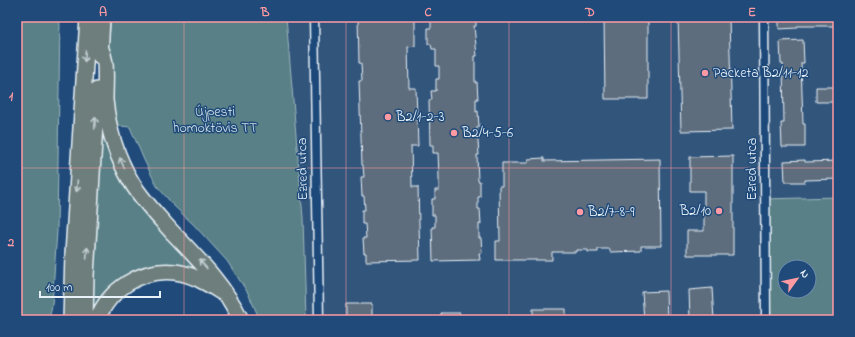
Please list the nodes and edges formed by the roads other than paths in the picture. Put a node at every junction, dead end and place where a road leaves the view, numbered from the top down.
1 (88, 17) edge
2 (102, 17) edge
3 (314, 17) edge
4 (764, 17) edge
5 (100, 46) junction
6 (73, 254) junction
7 (226, 295) junction
8 (65, 320) edge
9 (71, 320) edge
10 (85, 320) edge
11 (97, 320) edge
12 (241, 320) edge
13 (319, 320) edge
14 (766, 320) edge

1 -> 6 highway
2 - 5 highway
3 - 13 street, Ezred utca
4 - 14 street, Ezred utca
7 -> 5 highway
10 -> 5 highway
6 - 8 highway
6 - 9 highway
7 - 11 highway
7 - 12 highway

